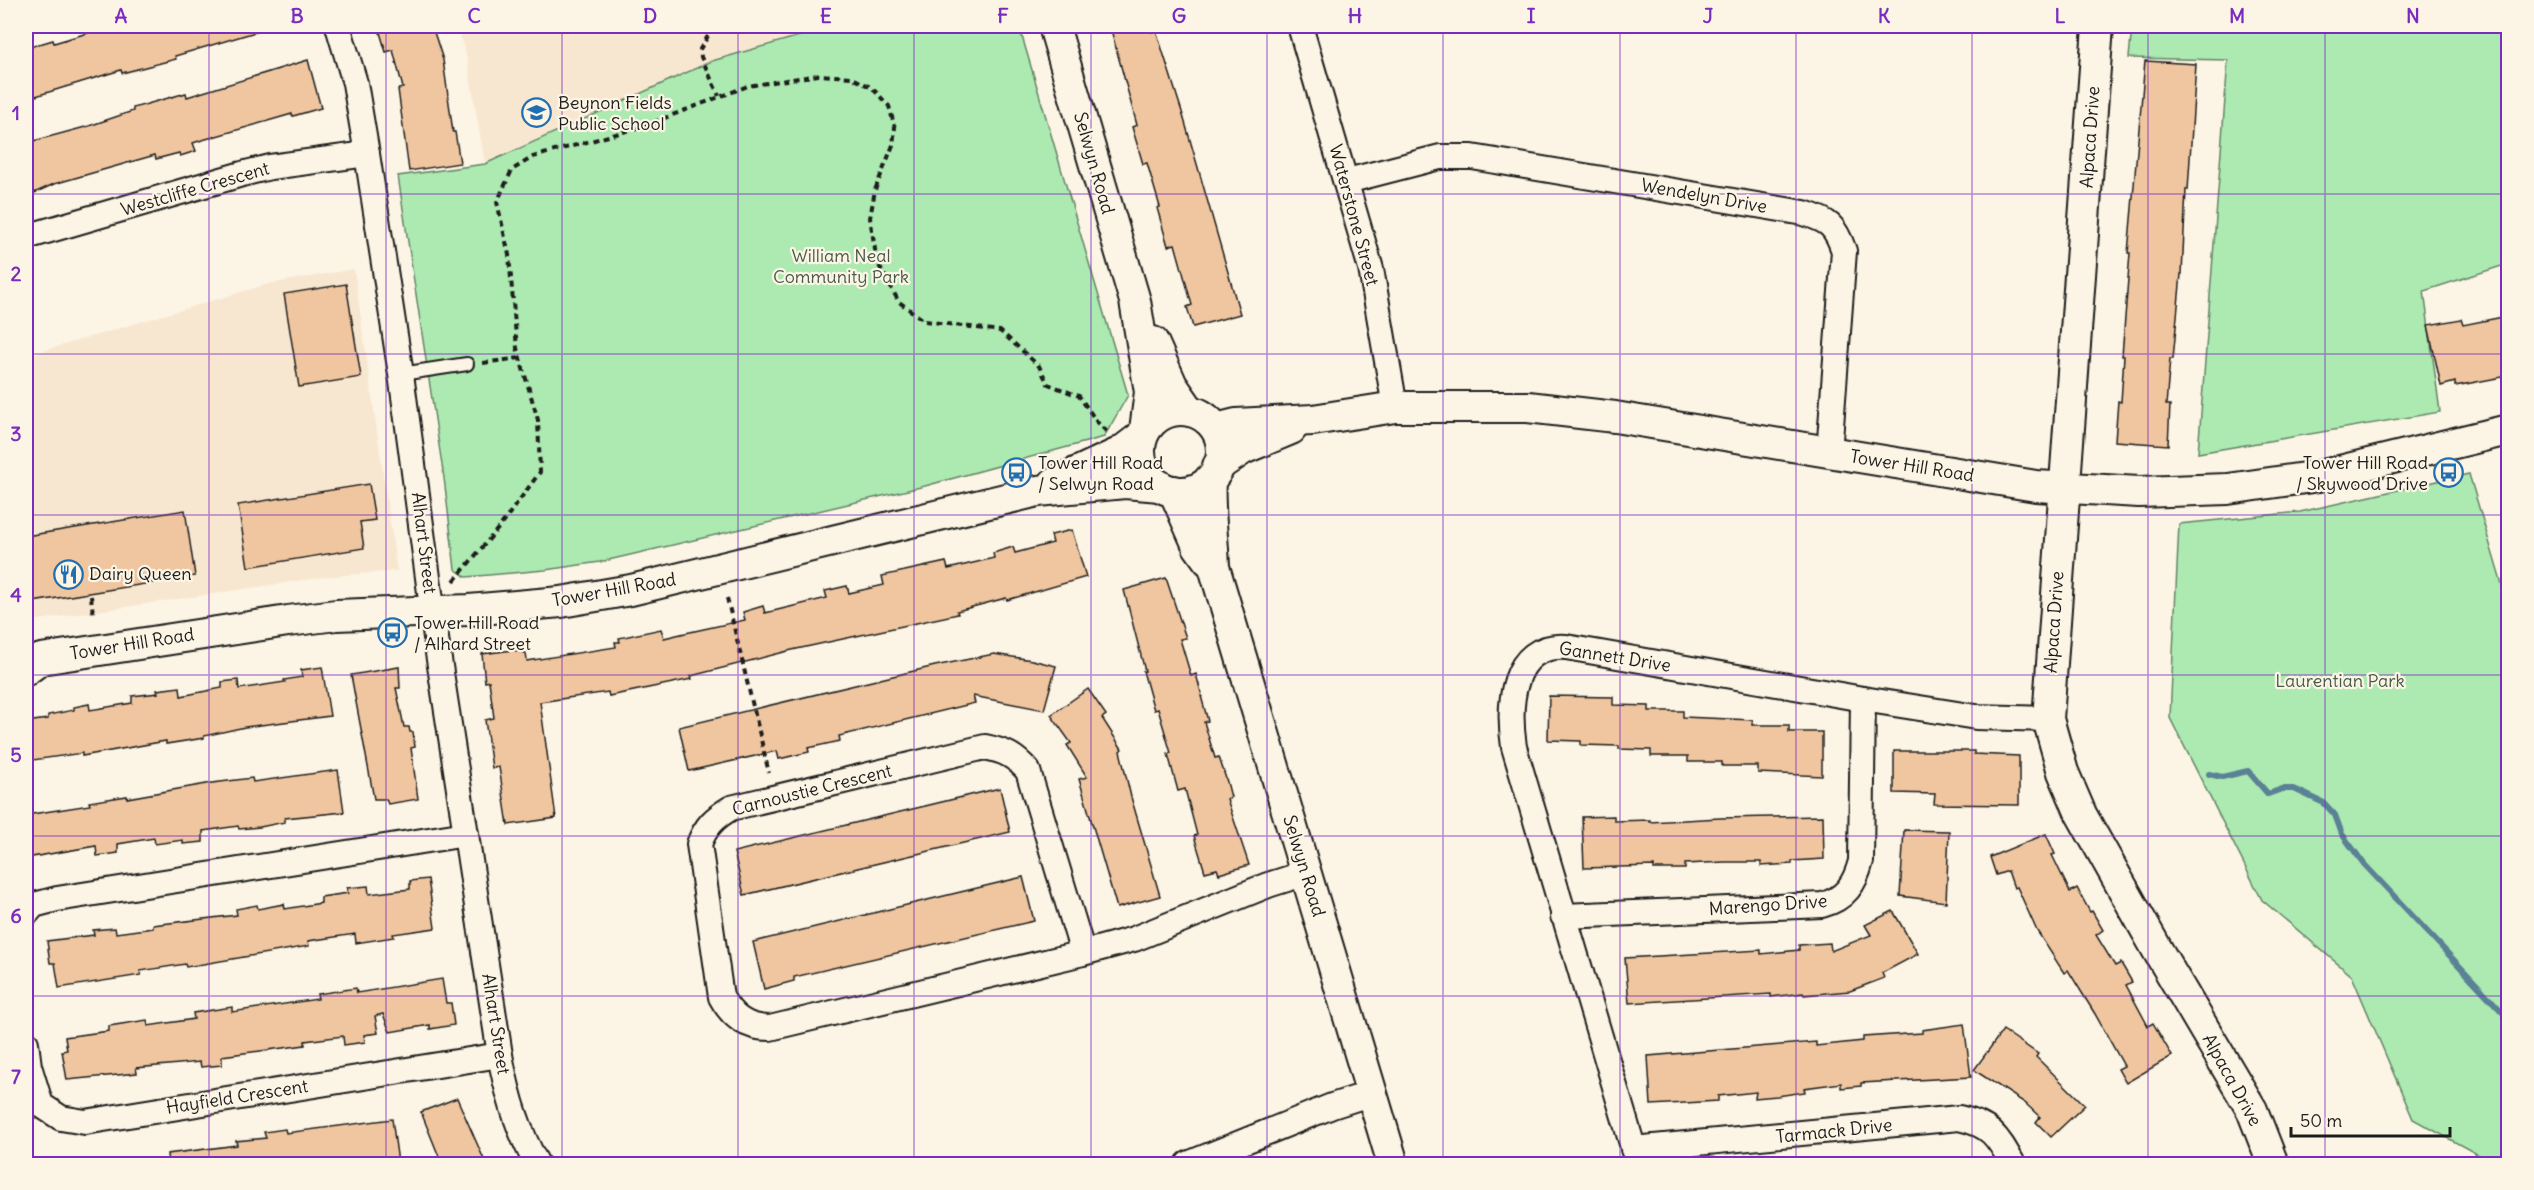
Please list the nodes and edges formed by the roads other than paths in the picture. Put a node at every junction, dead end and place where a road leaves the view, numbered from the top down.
1 (338, 26) edge
2 (1054, 26) edge
3 (1300, 26) edge
4 (2098, 26) edge
5 (367, 154) junction
6 (1347, 181) junction
7 (26, 237) edge
8 (1135, 302) junction
9 (467, 364) road end
10 (401, 374) junction
11 (1395, 407) junction
12 (1190, 411) junction
13 (1313, 420) junction
14 (1216, 429) junction
15 (2508, 430) edge
16 (1144, 433) junction
17 (1829, 453) junction
18 (1214, 473) junction
19 (1167, 488) junction
20 (2064, 488) junction
21 (1038, 491) junction
22 (1214, 567) junction
23 (432, 610) junction
24 (31, 661) edge
25 (1863, 699) junction
26 (2048, 719) junction
27 (466, 834) junction
28 (1306, 873) junction
29 (26, 914) edge
30 (1563, 916) junction
31 (1083, 953) junction
32 (26, 1043) edge
33 (500, 1055) junction
34 (1372, 1093) junction
35 (1635, 1157) edge
36 (537, 1164) edge
37 (1188, 1164) edge
38 (1393, 1164) edge
39 (2013, 1164) edge
40 (2273, 1164) edge

1 - 5 street, Alhart Street
2 - 8 street, Selwyn Road
3 - 6 street, Waterstone Street
4 - 20 street, Alpaca Drive
5 - 7 street, Westcliffe Crescent
5 - 10 street, Alhart Street
6 - 11 street, Waterstone Street
6 - 17 street, Wendelyn Drive
8 - 12 street, Selwyn Road
8 - 16 street, Selwyn Road
9 - 10 lane
10 - 23 street, Alhart Street
11 - 13 street, Tower Hill Road
11 - 17 street, Tower Hill Road
12 - 14 street
12 - 16 street
13 - 14 street, Tower Hill Road
13 - 18 street, Tower Hill Road
14 - 18 street
15 - 20 street, Tower Hill Road
16 - 19 street
16 - 21 street, Tower Hill Road
17 - 20 street, Tower Hill Road
18 - 19 street
18 - 22 street, Selwyn Road
19 - 21 street, Tower Hill Road
19 - 22 street, Selwyn Road
20 - 26 street, Alpaca Drive
21 - 23 street, Tower Hill Road
22 - 28 street, Selwyn Road
23 - 24 street, Tower Hill Road
23 - 27 street, Alhart Street
25 - 26 street, Gannett Drive
25 - 30 street, Marengo Drive
25 - 30 street, Gannett Drive
26 - 40 street, Alpaca Drive
27 - 29 street
27 - 33 street, Alhart Street
28 - 31 street, Carnoustie Crescent
28 - 34 street, Selwyn Road
30 - 35 street, Gannett Drive
31 - 31 street, Carnoustie Crescent
32 - 33 street, Hayfield Crescent
33 - 36 street, Alhart Street
34 - 37 street
34 - 38 street, Selwyn Road
35 - 39 street, Tarmack Drive

